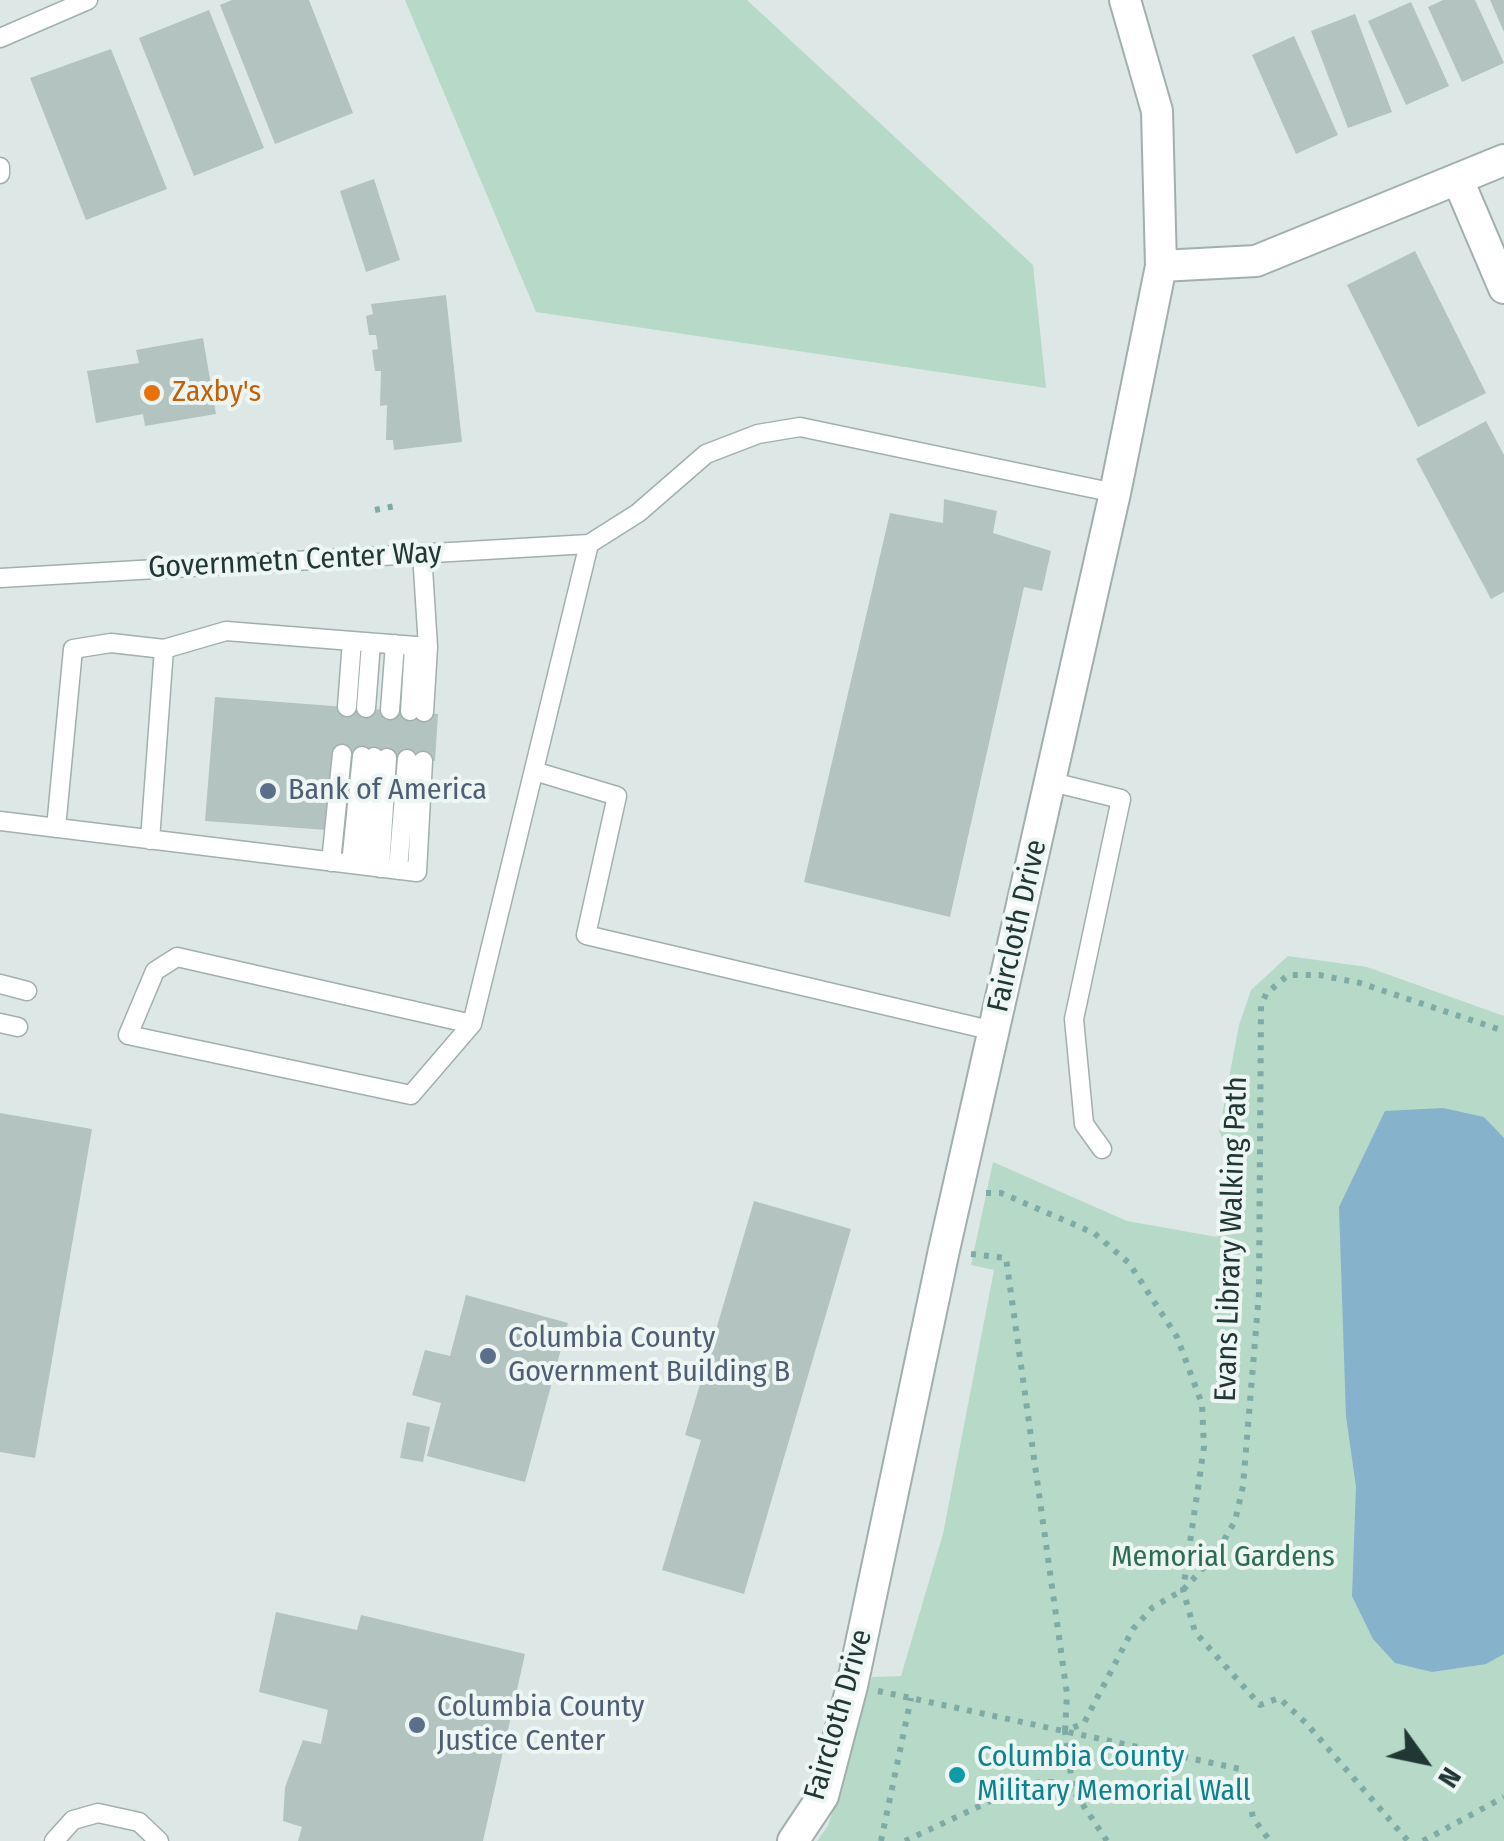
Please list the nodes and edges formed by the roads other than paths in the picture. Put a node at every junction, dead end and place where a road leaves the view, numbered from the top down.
1 (88, 0) edge
2 (1125, 0) edge
3 (0, 38) edge
4 (1504, 160) edge
5 (1458, 180) junction
6 (1161, 266) junction
7 (1504, 288) edge
8 (1115, 494) junction
9 (589, 544) junction
10 (422, 553) junction
11 (0, 578) edge
12 (390, 644) junction
13 (164, 650) junction
14 (346, 707) dead end
15 (378, 709) dead end
16 (417, 712) dead end
17 (342, 754) dead end
18 (391, 758) junction
19 (534, 771) junction
20 (1052, 782) junction
21 (0, 820) edge
22 (56, 828) junction
23 (150, 840) junction
24 (331, 862) junction
25 (382, 868) junction
26 (0, 984) edge
27 (27, 991) dead end
28 (472, 1024) junction
29 (994, 1031) junction
30 (1102, 1149) dead end
31 (54, 1841) edge
32 (159, 1841) edge
33 (793, 1841) edge

1 - 3 lane
2 - 6 street, Faircloth Drive
4 - 5 street
5 - 6 street
5 - 7 street
6 - 8 street, Faircloth Drive
8 - 9 lane
8 - 20 street, Faircloth Drive
9 - 10 lane, Governmetn Center Way
9 - 19 lane
10 - 11 lane, Governmetn Center Way
10 - 12 lane
12 - 13 lane
12 - 14 lane
12 - 15 lane
12 - 16 lane
13 - 22 lane
13 - 23 lane
17 - 24 lane
18 - 25 lane
18 - 25 lane
18 - 25 lane
19 - 28 lane
19 - 29 lane
20 - 29 street, Faircloth Drive
20 - 30 lane
21 - 22 lane
22 - 23 lane
23 - 24 lane
24 - 25 lane
26 - 27 lane
28 - 28 lane
29 - 33 street, Faircloth Drive
31 - 32 lane

